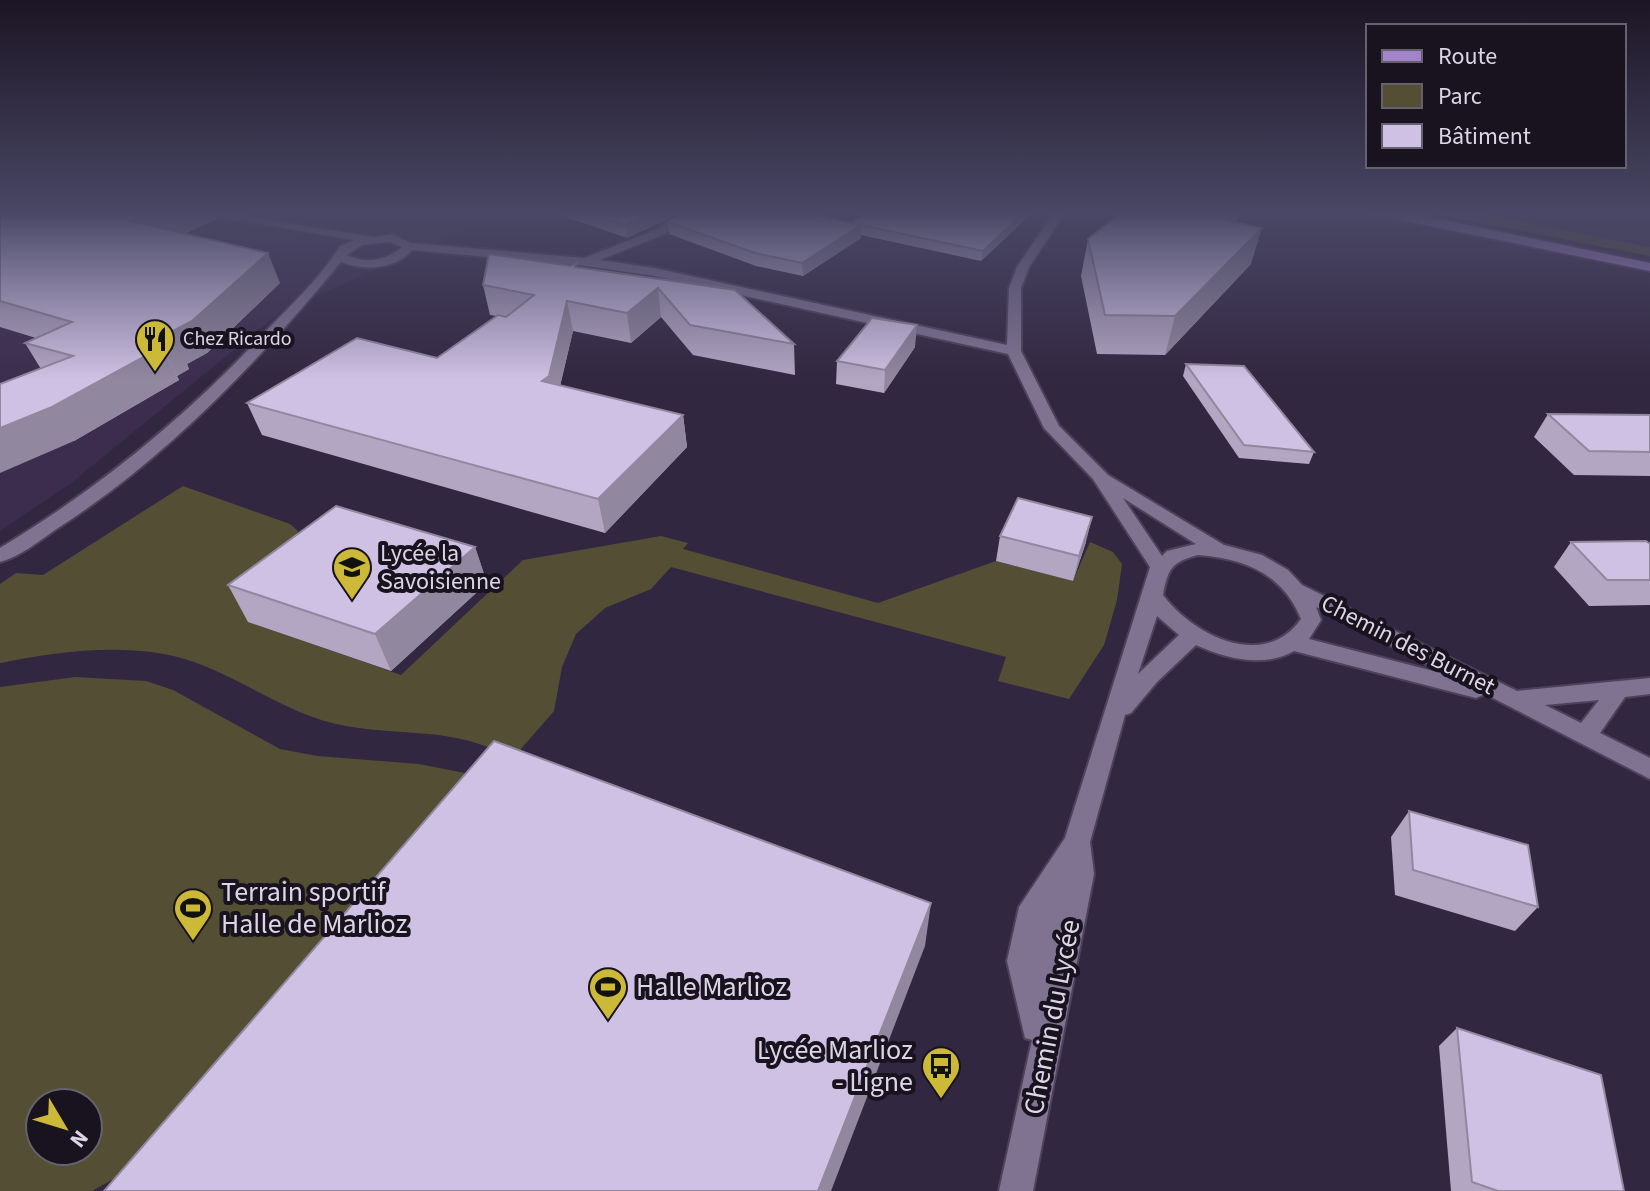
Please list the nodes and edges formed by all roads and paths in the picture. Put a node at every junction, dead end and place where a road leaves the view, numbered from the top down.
1 (329, 269) edge
2 (363, 269) edge
3 (631, 269) edge
4 (1022, 269) edge
5 (311, 291) junction
6 (1014, 351) junction
7 (1100, 476) junction
8 (1220, 550) junction
9 (0, 556) edge
10 (1159, 566) junction
11 (1301, 591) junction
12 (1153, 596) junction
13 (1192, 636) junction
14 (1294, 643) junction
15 (1650, 686) edge
16 (1619, 689) junction
17 (1515, 700) junction
18 (1116, 716) junction
19 (1585, 736) junction
20 (1650, 769) edge
21 (1077, 842) junction
22 (1043, 1026) junction
23 (1016, 1191) edge

1 - 5 street
2 - 5 street
3 - 6 street
4 - 6 street
5 - 9 street
6 - 7 street
7 - 8 street
7 - 10 street
8 - 10 street
8 - 11 street
10 - 12 street
11 - 14 street
11 - 17 street, Chemin des Burnet
12 - 13 street
12 - 18 street, Chemin du Lycée
13 - 14 street
13 - 18 street, Chemin du Lycée
14 - 17 street, Chemin des Burnet
15 - 16 street
16 - 17 street
16 - 19 street
17 - 19 street, Chemin des Burnet
18 - 21 street, Chemin du Lycée
19 - 20 street, Chemin des Burnet
21 - 22 street, Chemin du Lycée
21 - 22 street, Chemin du Lycée
22 - 23 street, Chemin du Lycée

